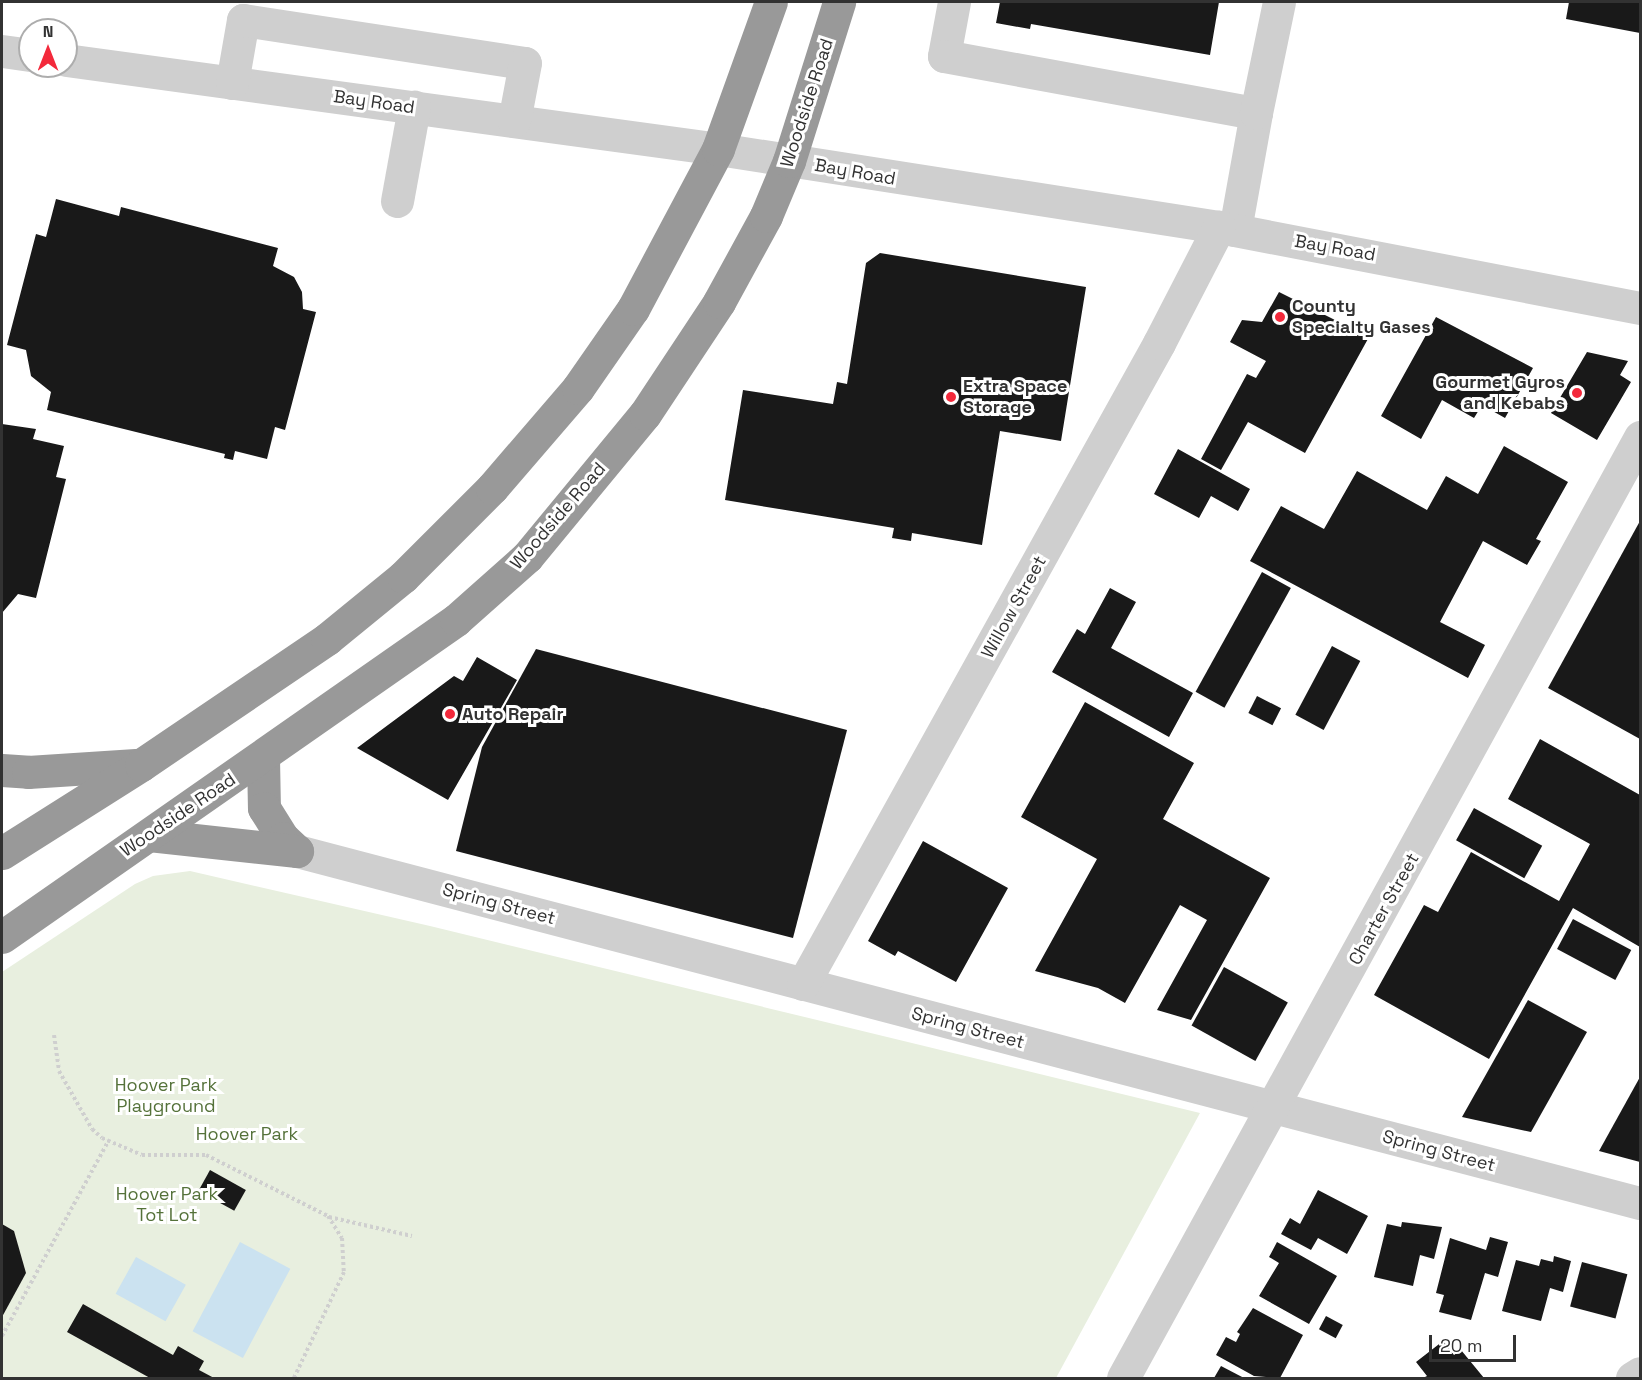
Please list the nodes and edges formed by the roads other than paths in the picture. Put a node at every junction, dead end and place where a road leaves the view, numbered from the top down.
1 (771, 2) edge
2 (839, 2) edge
3 (954, 2) edge
4 (1279, 2) edge
5 (2, 51) edge
6 (18, 53) edge
7 (78, 62) edge
8 (232, 82) junction
9 (414, 107) junction
10 (1256, 113) junction
11 (514, 121) junction
12 (718, 149) junction
13 (789, 161) junction
14 (397, 201) dead end
15 (1227, 228) junction
16 (1641, 308) edge
17 (1641, 437) edge
18 (263, 758) junction
19 (141, 765) junction
20 (2, 770) edge
21 (149, 835) junction
22 (297, 851) junction
23 (2, 853) edge
24 (2, 937) edge
25 (803, 984) junction
26 (1273, 1108) junction
27 (1641, 1203) edge
28 (1641, 1373) edge
29 (1123, 1378) edge
30 (1632, 1378) edge

1 - 12 highway
2 - 13 highway, Woodside Road
3 - 10 street
4 - 10 street, Willow Street
5 - 6 street
7 - 8 street, Bay Road
8 - 9 street, Bay Road
8 - 11 street
9 - 11 street, Bay Road
9 - 14 street
10 - 15 street, Willow Street
11 - 12 street, Bay Road
12 - 13 street, Bay Road
12 - 19 highway
13 - 15 street, Bay Road
13 - 18 highway, Woodside Road
15 - 16 street, Bay Road
15 - 25 street, Willow Street
17 - 26 street, Charter Street
18 - 21 highway, Woodside Road
18 - 22 highway
19 - 20 highway
19 - 23 highway
21 - 22 highway
21 - 24 highway, Woodside Road
22 - 25 street, Spring Street
25 - 26 street, Spring Street
26 - 27 street, Spring Street
26 - 29 street, Charter Street
28 - 30 street

